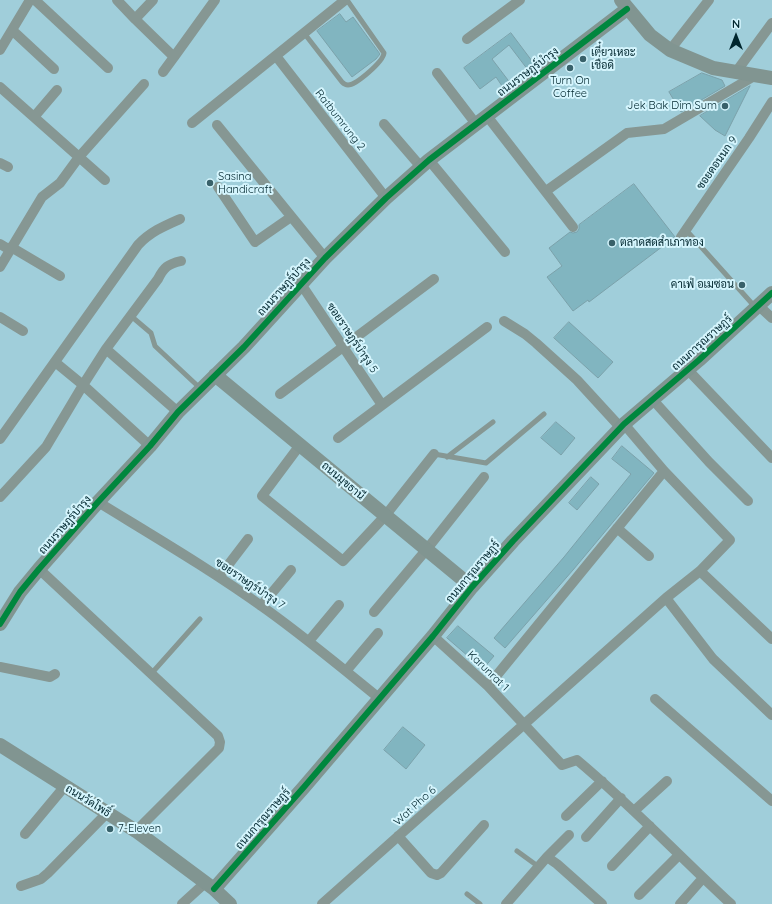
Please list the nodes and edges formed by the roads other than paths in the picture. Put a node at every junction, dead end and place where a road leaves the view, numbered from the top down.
1 (30, 0) edge
2 (35, 0) edge
3 (117, 0) edge
4 (153, 0) edge
5 (215, 0) edge
6 (346, 0) edge
7 (520, 0) edge
8 (709, 0) edge
9 (624, 5) edge
10 (135, 19) junction
11 (772, 23) edge
12 (12, 30) junction
13 (304, 33) junction
14 (467, 39) dead end
15 (0, 50) edge
16 (670, 50) junction
17 (276, 56) junction
18 (174, 58) junction
19 (108, 68) dead end
20 (54, 69) dead end
21 (163, 72) dead end
22 (736, 72) junction
23 (437, 73) dead end
24 (756, 75) junction
25 (772, 78) edge
26 (144, 84) dead end
27 (0, 88) edge
28 (57, 90) dead end
29 (772, 102) edge
30 (487, 116) junction
31 (34, 117) junction
32 (192, 124) dead end
33 (384, 124) dead end
34 (476, 124) junction
35 (217, 125) dead end
36 (79, 157) junction
37 (425, 164) junction
38 (105, 180) dead end
39 (218, 187) dead end
40 (546, 191) junction
41 (386, 198) junction
42 (291, 217) junction
43 (180, 219) dead end
44 (573, 226) dead end
45 (683, 233) joint
46 (0, 244) edge
47 (11, 248) junction
48 (505, 252) dead end
49 (324, 258) junction
50 (181, 261) dead end
51 (0, 267) edge
52 (60, 276) dead end
53 (434, 279) dead end
54 (301, 284) junction
55 (772, 293) edge
56 (757, 306) junction
57 (131, 316) junction
58 (0, 317) edge
59 (772, 318) edge
60 (504, 321) dead end
61 (487, 327) dead end
62 (24, 331) dead end
63 (343, 347) junction
64 (106, 349) junction
65 (55, 362) junction
66 (687, 369) junction
67 (215, 375) junction
68 (82, 385) junction
69 (201, 389) junction
70 (280, 394) dead end
71 (653, 400) junction
72 (382, 405) junction
73 (178, 412) junction
74 (544, 414) dead end
75 (493, 422) dead end
76 (622, 426) junction
77 (338, 438) dead end
78 (0, 439) edge
79 (300, 445) junction
80 (150, 446) junction
81 (434, 454) joint
82 (447, 457) junction
83 (772, 458) edge
84 (664, 471) junction
85 (484, 477) dead end
86 (0, 497) edge
87 (748, 501) dead end
88 (98, 502) junction
89 (385, 516) junction
90 (617, 528) junction
91 (248, 539) dead end
92 (427, 549) junction
93 (649, 556) dead end
94 (39, 569) junction
95 (291, 570) dead end
96 (700, 570) junction
97 (219, 577) junction
98 (472, 587) junction
99 (666, 598) junction
100 (339, 605) dead end
101 (261, 606) junction
102 (374, 612) dead end
103 (200, 619) dead end
104 (0, 624) edge
105 (378, 633) dead end
106 (433, 636) junction
107 (772, 639) edge
108 (309, 641) junction
109 (0, 667) edge
110 (346, 671) junction
111 (55, 674) dead end
112 (151, 674) junction
113 (488, 686) junction
114 (379, 698) junction
115 (655, 699) dead end
116 (772, 715) edge
117 (523, 725) junction
118 (2, 750) edge
119 (602, 781) junction
120 (667, 781) dead end
121 (65, 786) junction
122 (621, 798) junction
123 (772, 802) edge
124 (634, 811) junction
125 (107, 813) junction
126 (566, 816) dead end
127 (484, 825) dead end
128 (650, 826) junction
129 (136, 831) junction
130 (25, 834) dead end
131 (568, 834) dead end
132 (398, 836) junction
133 (586, 837) dead end
134 (517, 851) dead end
135 (679, 855) junction
136 (547, 857) junction
137 (612, 866) dead end
138 (538, 867) junction
139 (703, 878) junction
140 (21, 886) dead end
141 (210, 886) junction
142 (467, 894) dead end
143 (639, 895) dead end
144 (512, 902) edge
145 (182, 904) edge
146 (230, 904) edge
147 (322, 904) edge
148 (480, 904) edge
149 (602, 904) edge
150 (680, 904) edge
151 (731, 904) edge

1 - 12 street
2 - 19 street
3 - 10 street
4 - 10 street
5 - 18 street
6 - 13 street
6 - 13 lane
7 - 14 street
8 - 16 street
9 - 16 street
9 - 30 street, ถนนราษฎร์บำรุง
10 - 18 street
11 - 22 street
12 - 15 street
12 - 20 street
13 - 17 street
16 - 22 street
17 - 32 street
17 - 41 street, Ratbumrung 2
18 - 21 street
22 - 24 street
23 - 34 street
24 - 25 street
24 - 40 street
26 - 36 street
27 - 31 street
28 - 31 street
29 - 45 street, ซอยดอนนก 9
30 - 34 street, ถนนราษฎร์บำรุง
30 - 40 street
31 - 36 street
33 - 37 street
34 - 37 street, ถนนราษฎร์บำรุง
35 - 42 street
36 - 38 street
36 - 47 street
37 - 41 street, ถนนราษฎร์บำรุง
37 - 48 street
39 - 42 street
40 - 44 street
41 - 49 street, ถนนราษฎร์บำรุง
42 - 49 street
43 - 65 street
45 - 56 lane
46 - 47 street
47 - 51 street
47 - 52 street
49 - 54 street, ถนนราษฎร์บำรุง
50 - 57 street
53 - 63 street
54 - 63 street, ซอยราษฎร์บำรุง 5
54 - 67 street, ถนนราษฎร์บำรุง
55 - 56 street, ถนนการุณราษฏร์
56 - 59 street
56 - 66 street, ถนนการุณราษฏร์
57 - 64 street
57 - 69 lane
58 - 62 street
60 - 76 street
61 - 72 street
63 - 70 street
63 - 72 street, ซอยราษฎร์บำรุง 5
64 - 68 street
64 - 73 street
65 - 68 street
65 - 78 street
66 - 71 street, ถนนการุณราษฏร์
66 - 83 street
67 - 69 street, ถนนราษฎร์บำรุง
67 - 79 street, ถนนมุขธานี
68 - 80 street
68 - 86 street
69 - 73 street, ถนนราษฎร์บำรุง
71 - 76 street, ถนนการุณราษฏร์
71 - 87 street
72 - 77 street
73 - 80 street, ถนนราษฎร์บำรุง
74 - 82 lane
75 - 82 lane
76 - 84 street
76 - 98 street, ถนนการุณราษฏร์
79 - 89 street, ถนนมุขธานี
79 - 89 street
80 - 88 street, ถนนราษฎร์บำรุง
81 - 82 lane
81 - 89 street
84 - 90 street
84 - 96 street, Wat Pho 6
85 - 92 street
88 - 94 street, ถนนราษฎร์บำรุง
88 - 97 street, ซอยราษฎร์บำรุง 7
89 - 92 street, ถนนมุขธานี
90 - 93 street
90 - 113 street
91 - 97 street
92 - 98 street, ถนนมุขธานี
92 - 102 street
94 - 104 street, ถนนราษฎร์บำรุง
94 - 112 street
95 - 101 street
96 - 99 street, Wat Pho 6
96 - 107 street
97 - 101 street, ซอยราษฎร์บำรุง 7
98 - 106 street, ถนนการุณราษฏร์
99 - 116 street
99 - 117 street, Wat Pho 6
100 - 108 street
101 - 108 street, ซอยราษฎร์บำรุง 7
103 - 112 lane
105 - 110 street
106 - 113 street, Karunrat 1
106 - 114 street, ถนนการุณราษฏร์
108 - 110 street, ซอยราษฎร์บำรุง 7
109 - 111 street
110 - 114 street, ซอยราษฎร์บำรุง 7
112 - 129 street
113 - 117 street, Karunrat 1
114 - 141 street, ถนนการุณราษฏร์
115 - 123 street
117 - 119 street, Karunrat 1
117 - 132 street, Wat Pho 6
118 - 121 street, ถนนวัดโพธิ์
119 - 122 street
119 - 126 street
120 - 124 street
121 - 125 street, ถนนวัดโพธิ์
121 - 130 street
122 - 124 street
122 - 133 street
124 - 128 street
125 - 129 street, ถนนวัดโพธิ์
125 - 140 street
127 - 132 street
128 - 135 street
128 - 137 street
129 - 141 street, ถนนวัดโพธิ์
131 - 136 street
132 - 147 street, Wat Pho 6
134 - 138 lane
135 - 139 street
135 - 143 street
136 - 138 street
136 - 149 street
138 - 144 street
139 - 150 street
139 - 151 street
141 - 145 street
141 - 146 street, ถนนวัดโพธิ์
142 - 148 lane

